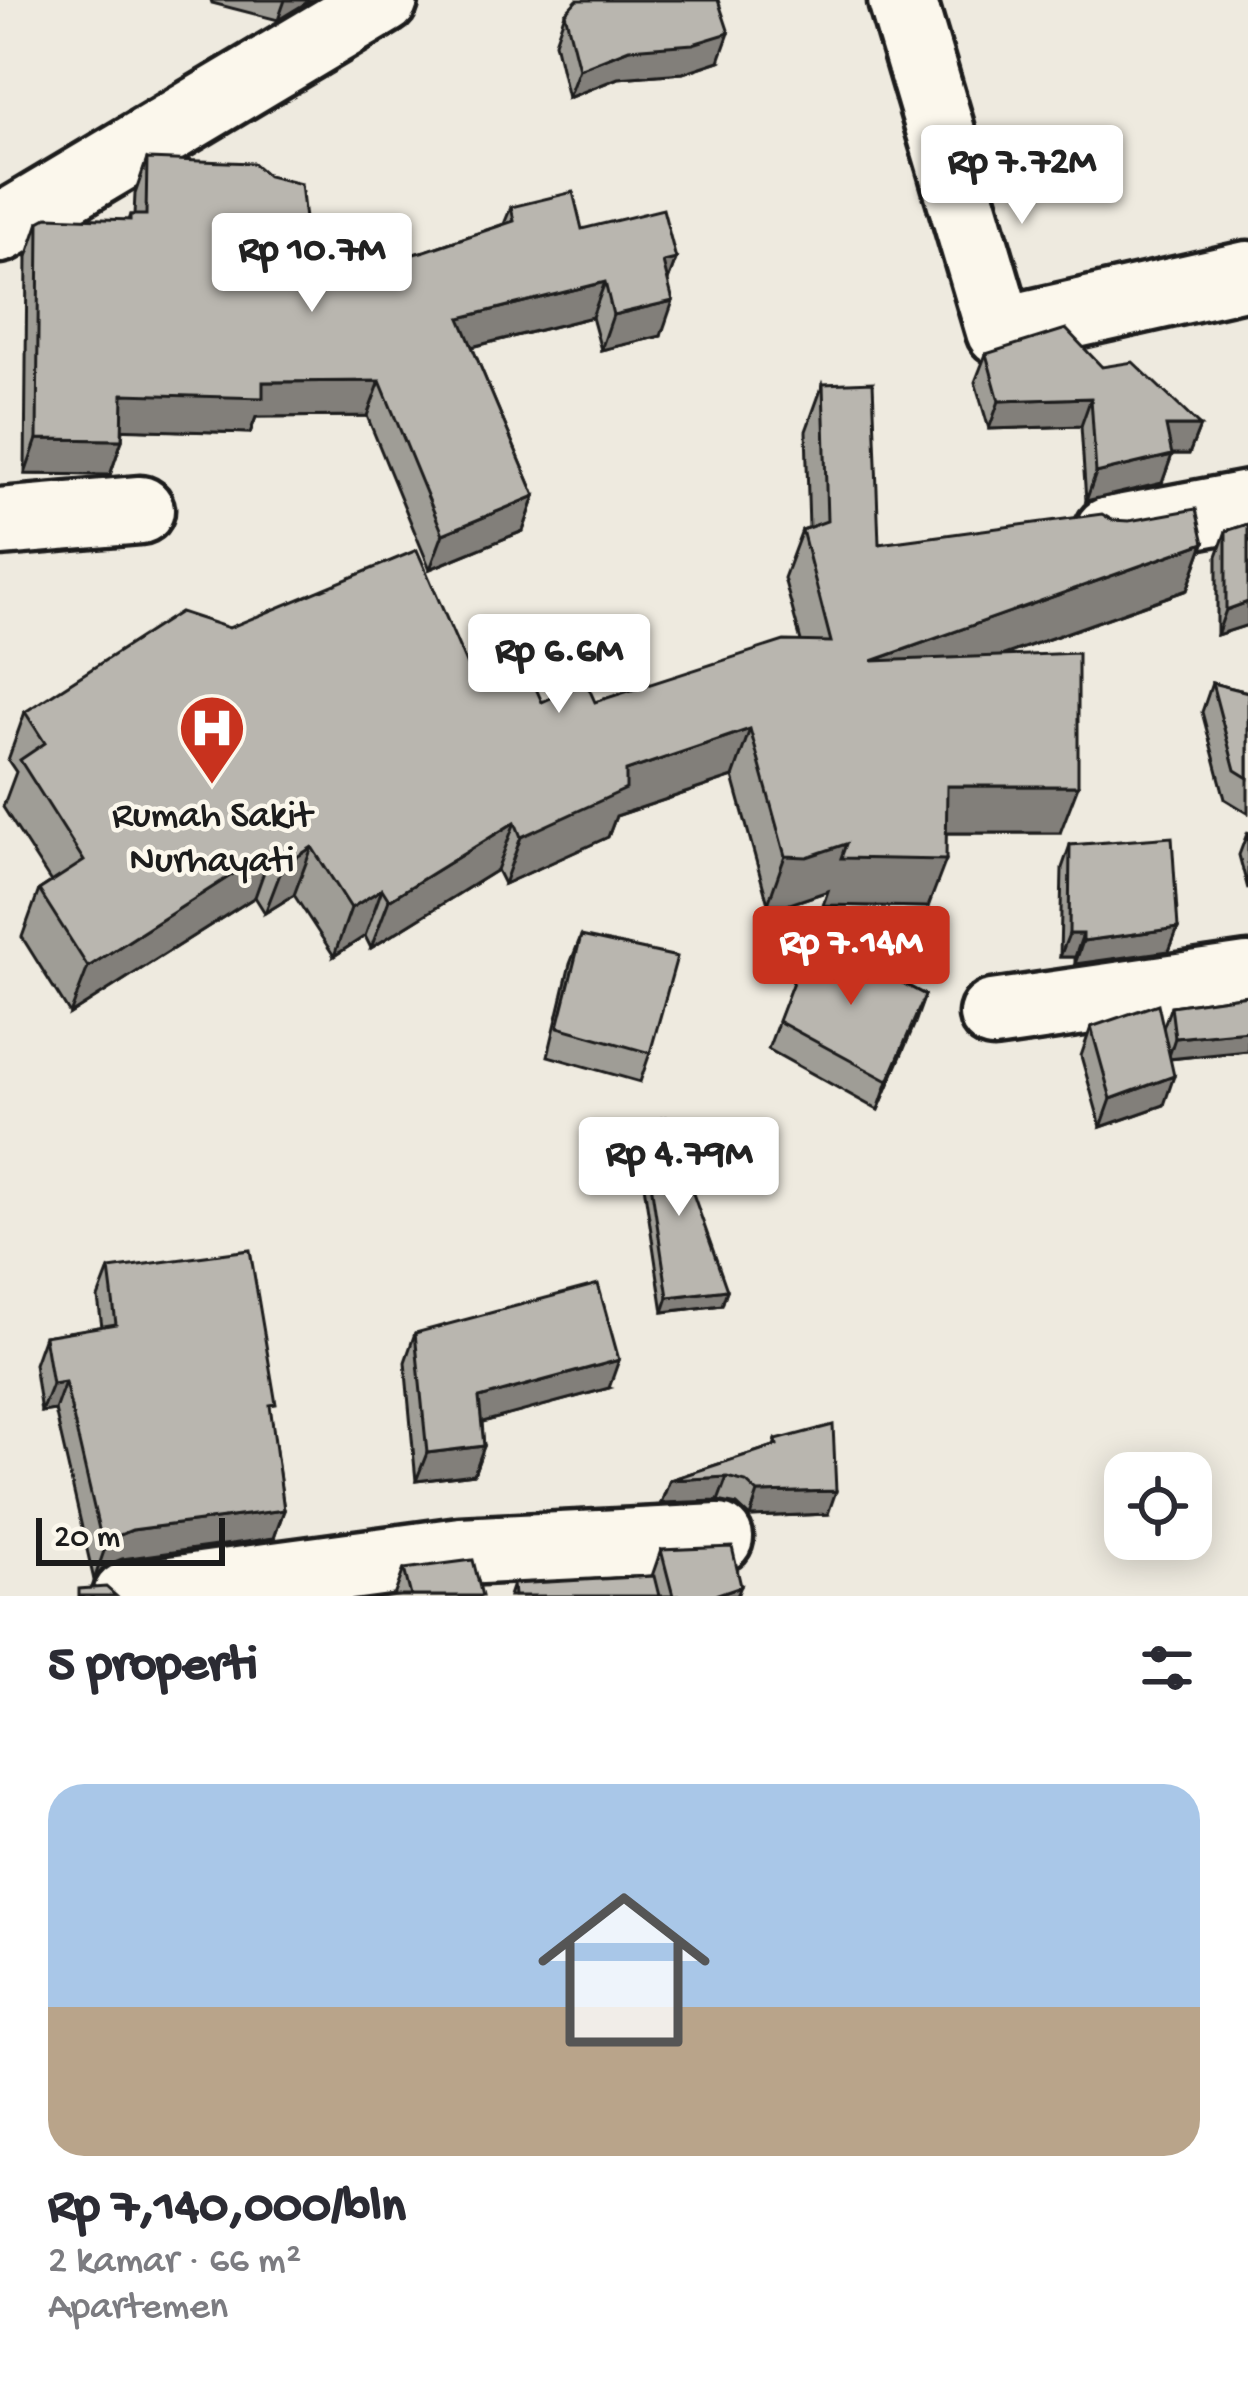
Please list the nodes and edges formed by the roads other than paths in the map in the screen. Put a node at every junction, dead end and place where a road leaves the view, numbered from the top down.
1 (384, 0) edge
2 (902, 0) edge
3 (0, 229) edge
4 (1248, 275) edge
5 (1248, 505) edge
6 (140, 510) dead end
7 (0, 522) edge
8 (1106, 532) edge
9 (1248, 976) edge
10 (993, 1014) dead end
11 (719, 1538) dead end
12 (128, 1596) edge

1 - 3 street
2 - 4 street
5 - 8 street
6 - 7 street
9 - 10 street
11 - 12 street

